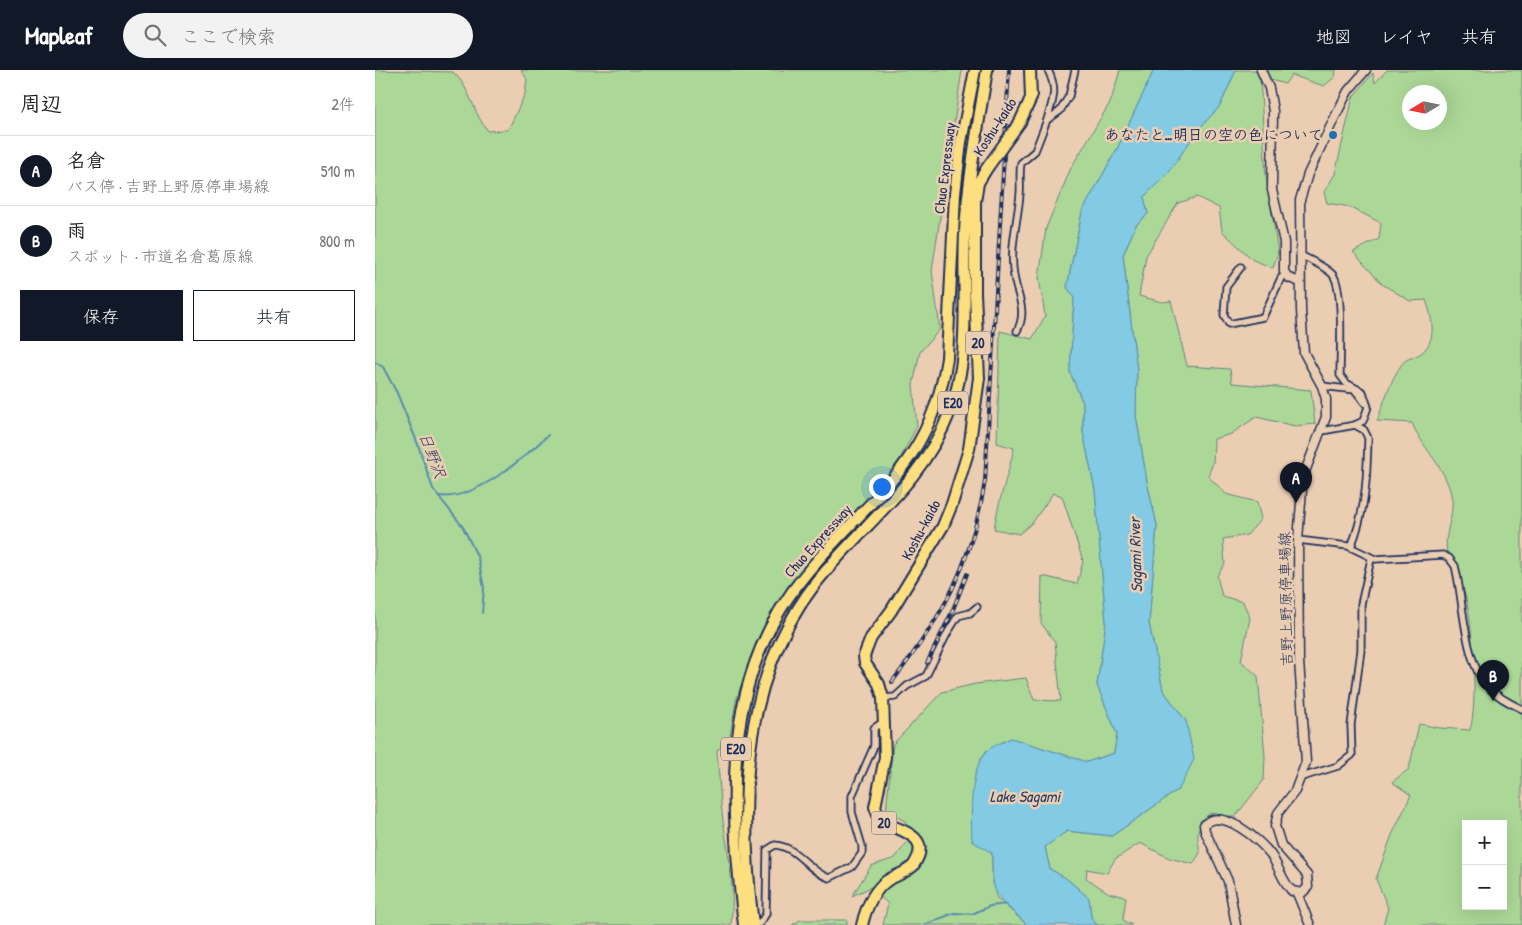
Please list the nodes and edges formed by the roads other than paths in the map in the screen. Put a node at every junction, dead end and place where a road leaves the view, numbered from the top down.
1 (975, 70) edge
2 (987, 70) edge
3 (1030, 70) edge
4 (1048, 70) edge
5 (1075, 70) edge
6 (1261, 70) edge
7 (1366, 70) edge
8 (1047, 120) junction
9 (1300, 255) junction
10 (1241, 267) dead end
11 (1285, 275) junction
12 (1301, 282) junction
13 (1017, 332) dead end
14 (1322, 386) junction
15 (1368, 408) junction
16 (1355, 425) junction
17 (1321, 431) junction
18 (1298, 540) junction
19 (1351, 547) junction
20 (1371, 559) junction
21 (977, 607) dead end
22 (883, 698) junction
23 (1522, 709) edge
24 (883, 722) junction
25 (1301, 777) junction
26 (1297, 893) junction
27 (747, 906) junction
28 (744, 925) edge
29 (753, 925) edge
30 (863, 925) edge
31 (1236, 925) edge
32 (1310, 925) edge

1 - 27 highway, Chuo Expressway / E20
2 - 27 highway, Chuo Expressway / E20
3 - 22 highway, Koshu-kaido / 20, bridge
4 - 8 street
5 - 8 street
6 - 11 main road
7 - 9 main road, 吉野上野原停車場線
8 - 13 street
9 - 12 main road, 吉野上野原停車場線
9 - 15 street
10 - 11 street
11 - 12 main road
12 - 14 main road, 吉野上野原停車場線
14 - 15 street
14 - 17 main road, 吉野上野原停車場線
15 - 16 street
16 - 17 street
16 - 19 street
17 - 18 main road, 吉野上野原停車場線
18 - 19 street
18 - 25 main road, 吉野上野原停車場線
19 - 20 street
20 - 23 street
20 - 25 street
21 - 22 street
22 - 24 highway, Koshu-kaido / 20
24 - 29 street
24 - 30 highway, Koshu-kaido / 20
25 - 26 main road, 吉野上野原停車場線
26 - 31 main road
26 - 32 main road
27 - 28 highway, Chuo Expressway / E20
27 - 29 highway, Chuo Expressway / E20

